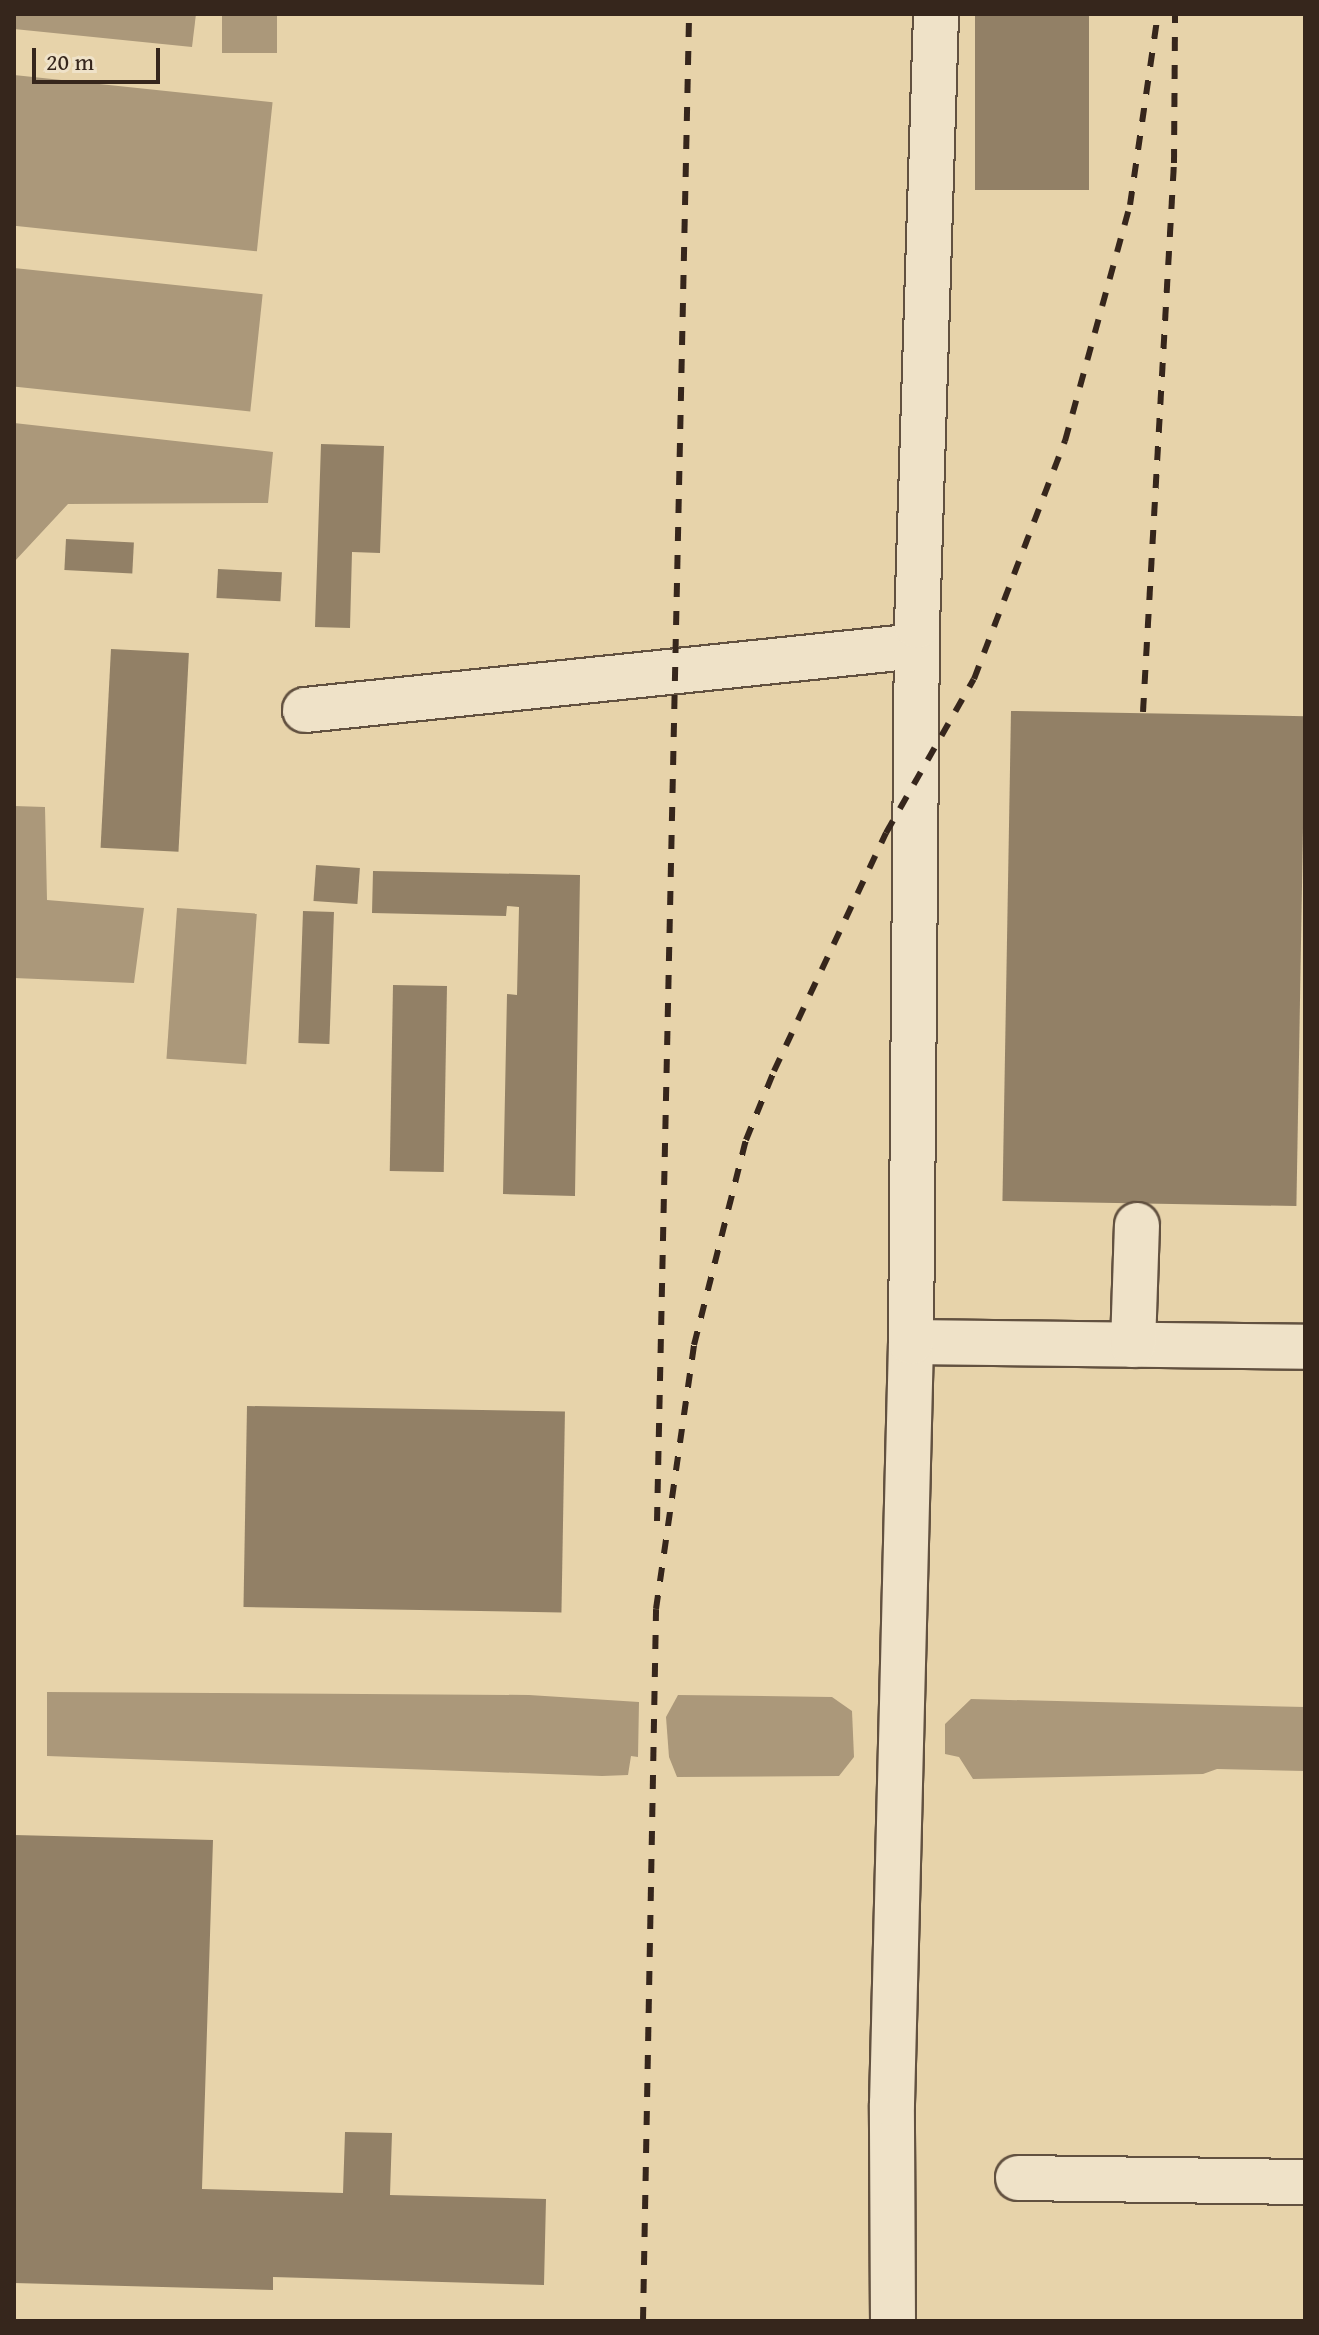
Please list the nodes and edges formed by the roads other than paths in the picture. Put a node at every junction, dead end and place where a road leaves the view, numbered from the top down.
1 (936, 14) edge
2 (917, 646) junction
3 (305, 710) dead end
4 (1137, 1225) dead end
5 (911, 1342) junction
6 (1133, 1345) junction
7 (1305, 1347) edge
8 (1018, 2178) dead end
9 (1305, 2182) edge
10 (893, 2321) edge

1 - 2 street
2 - 3 street
2 - 5 street
4 - 6 street
5 - 6 street
5 - 10 street
6 - 7 street
8 - 9 street

